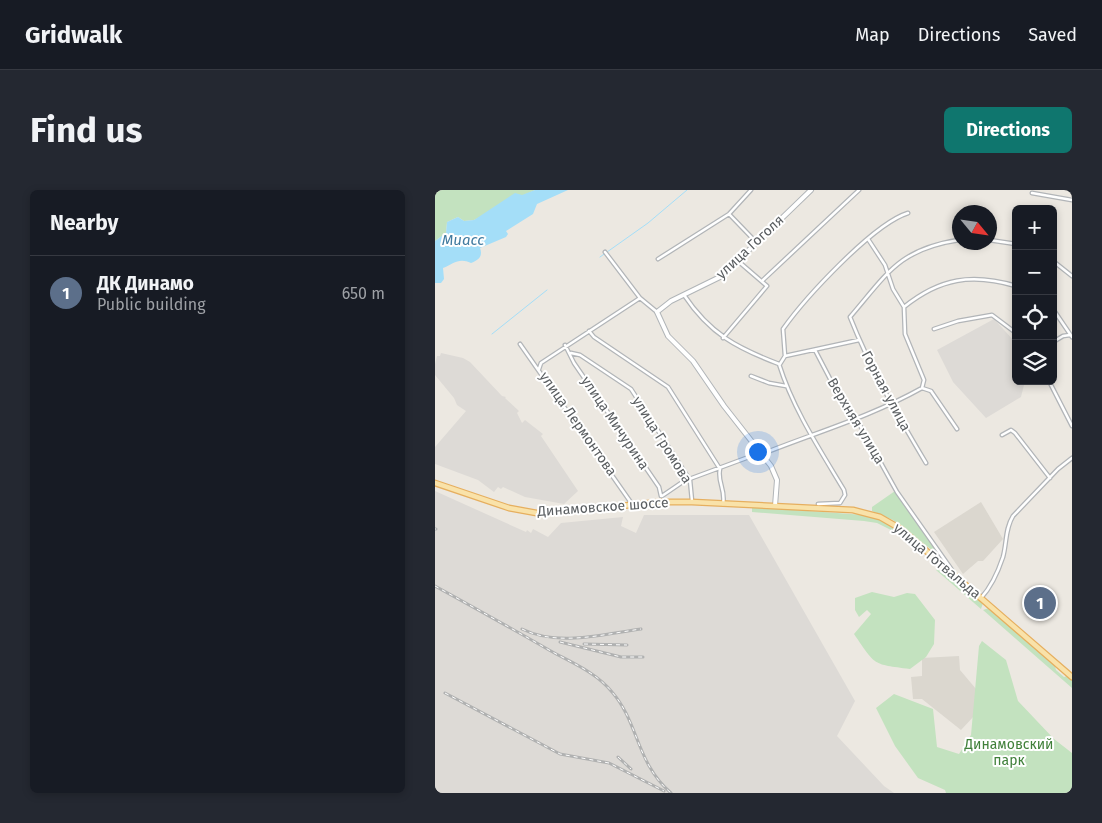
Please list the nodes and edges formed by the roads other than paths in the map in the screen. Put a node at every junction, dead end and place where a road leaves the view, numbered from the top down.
1 (751, 190) edge
2 (811, 190) edge
3 (859, 190) edge
4 (1032, 193) dead end
5 (1072, 200) edge
6 (908, 213) dead end
7 (729, 214) junction
8 (867, 239) junction
9 (997, 241) edge
10 (952, 242) edge
11 (757, 243) junction
12 (1012, 243) edge
13 (605, 252) dead end
14 (658, 259) dead end
15 (739, 261) junction
16 (1057, 264) edge
17 (888, 273) junction
18 (1072, 276) edge
19 (763, 280) junction
20 (1012, 285) edge
21 (684, 295) junction
22 (640, 298) junction
23 (904, 307) junction
24 (657, 312) junction
25 (1057, 315) edge
26 (934, 329) dead end
27 (1012, 330) edge
28 (589, 331) junction
29 (1072, 336) edge
30 (723, 338) junction
31 (859, 340) junction
32 (1056, 340) edge
33 (520, 344) dead end
34 (565, 345) junction
35 (815, 350) junction
36 (571, 353) junction
37 (785, 356) junction
38 (779, 364) junction
39 (539, 369) junction
40 (751, 376) dead end
41 (1051, 385) edge
42 (786, 386) junction
43 (922, 388) junction
44 (893, 405) junction
45 (857, 420) junction
46 (1072, 426) edge
47 (957, 429) dead end
48 (811, 434) junction
49 (1002, 435) dead end
50 (762, 454) junction
51 (1072, 458) edge
52 (926, 463) dead end
53 (719, 469) junction
54 (1050, 478) junction
55 (690, 480) junction
56 (435, 483) edge
57 (661, 496) junction
58 (660, 502) junction
59 (692, 502) junction
60 (723, 504) junction
61 (818, 504) dead end
62 (633, 506) junction
63 (775, 506) junction
64 (942, 554) junction
65 (937, 559) junction
66 (957, 577) junction
67 (981, 598) junction
68 (1072, 677) edge

1 - 7 street
2 - 11 street, улица Гоголя
3 - 19 street
4 - 5 street
6 - 8 street
7 - 11 street
7 - 14 street
8 - 17 street
8 - 37 street
9 - 12 street
10 - 17 street
11 - 15 street, улица Гоголя
13 - 22 street
15 - 19 street
15 - 21 street, улица Гоголя
16 - 18 street
17 - 23 street
17 - 31 street, Горная улица
19 - 30 street
20 - 23 street
21 - 24 street, улица Гоголя
21 - 30 street
22 - 24 street
22 - 28 street
23 - 43 street
24 - 50 street
25 - 29 street
26 - 27 street
28 - 34 street
28 - 53 street
29 - 32 street
30 - 38 street
31 - 35 street
31 - 44 street, Горная улица
33 - 39 street, улица Лермонтова
34 - 36 street, улица Мичурина
34 - 39 street
35 - 37 street
35 - 45 street, Верхняя улица
36 - 55 street, улица Громова
36 - 57 street, улица Мичурина
37 - 38 street
38 - 42 street
39 - 62 street, улица Лермонтова
40 - 42 street
41 - 46 street
42 - 48 street
43 - 44 street
43 - 47 street
44 - 45 street
44 - 52 street, Горная улица
45 - 48 street
45 - 64 street, Верхняя улица
48 - 50 street
48 - 61 street
49 - 54 street
50 - 53 street
50 - 63 street
51 - 54 street
53 - 55 street
53 - 60 street
54 - 67 street
55 - 57 street
55 - 59 street, улица Громова
56 - 62 main road, Динамовское шоссе
57 - 58 street
58 - 59 main road, Динамовское шоссе
58 - 62 main road, Динамовское шоссе
59 - 60 main road, Динамовское шоссе
60 - 63 main road, Динамовское шоссе
63 - 65 main road, улица Готвальда
64 - 65 street
64 - 66 street, Верхняя улица
65 - 66 main road, улица Готвальда
66 - 67 main road, улица Готвальда
67 - 68 main road, улица Готвальда

